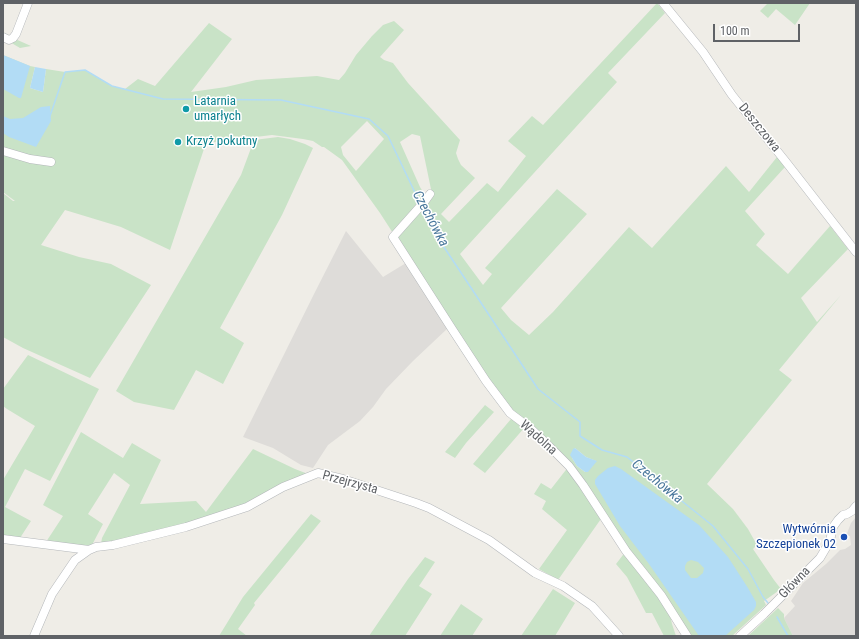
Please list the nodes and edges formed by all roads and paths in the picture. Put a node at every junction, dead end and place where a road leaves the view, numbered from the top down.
1 (28, 3) edge
2 (663, 3) edge
3 (6, 39) edge
4 (3, 152) edge
5 (51, 162) dead end
6 (430, 194) dead end
7 (856, 252) edge
8 (856, 506) edge
9 (3, 539) edge
10 (89, 550) junction
11 (34, 636) edge
12 (619, 636) edge
13 (687, 636) edge
14 (740, 636) edge

1 - 3 street
2 - 7 street, Deszczowa
4 - 5 street
6 - 13 street, Wądolna
8 - 14 street, Główna
9 - 10 street, Przejrzysta
10 - 11 street
10 - 12 street, Przejrzysta

